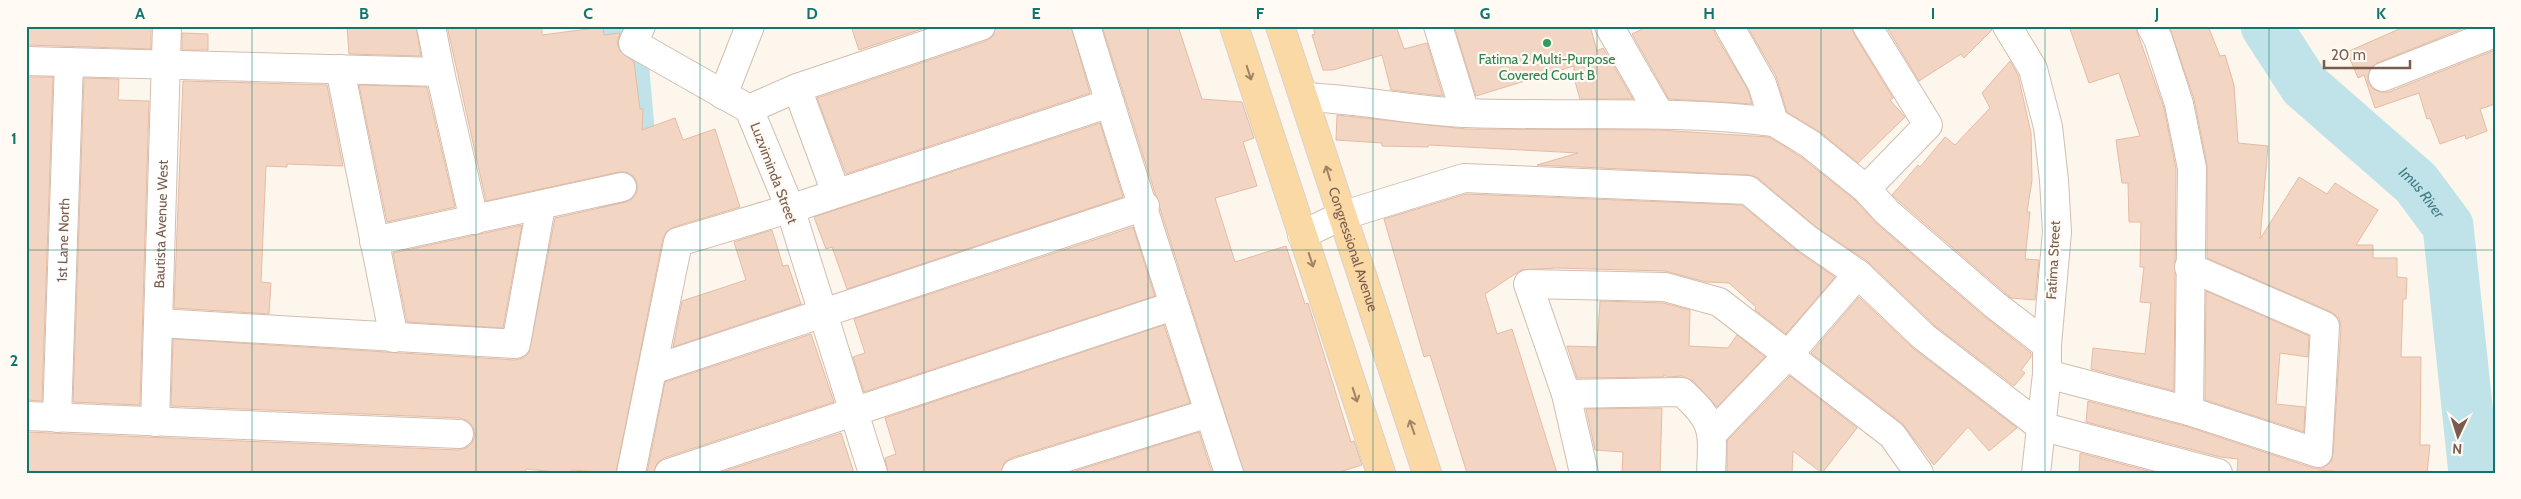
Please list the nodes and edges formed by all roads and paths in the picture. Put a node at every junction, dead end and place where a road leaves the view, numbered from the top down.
1 (167, 26) edge
2 (431, 26) edge
3 (641, 26) edge
4 (750, 26) edge
5 (981, 26) edge
6 (1086, 26) edge
7 (1234, 26) edge
8 (1280, 26) edge
9 (1438, 26) edge
10 (1609, 26) edge
11 (1729, 26) edge
12 (1867, 26) edge
13 (2007, 26) edge
14 (2152, 26) edge
15 (2495, 33) edge
16 (26, 61) edge
17 (69, 62) junction
18 (167, 67) junction
19 (340, 69) junction
20 (440, 72) junction
21 (2383, 77) dead end
22 (797, 88) junction
23 (723, 95) junction
24 (1304, 96) junction
25 (1110, 102) junction
26 (749, 109) junction
27 (1465, 113) junction
28 (1659, 113) junction
29 (1774, 122) junction
30 (622, 186) dead end
31 (1866, 189) junction
32 (836, 193) junction
33 (541, 206) junction
34 (1144, 206) junction
35 (790, 208) junction
36 (1341, 216) junction
37 (474, 220) junction
38 (1302, 235) junction
39 (374, 241) junction
40 (2189, 266) junction
41 (1858, 274) junction
42 (1173, 306) junction
43 (822, 315) junction
44 (159, 323) junction
45 (394, 338) junction
46 (2047, 345) junction
47 (1789, 354) junction
48 (652, 370) junction
49 (2047, 374) junction
50 (1566, 394) junction
51 (853, 410) junction
52 (2189, 411) junction
53 (1209, 413) junction
54 (26, 416) edge
55 (57, 418) junction
56 (154, 422) junction
57 (2040, 426) junction
58 (459, 434) dead end
59 (1712, 434) junction
60 (2183, 468) edge
61 (631, 473) edge
62 (669, 473) edge
63 (873, 473) edge
64 (1016, 473) edge
65 (1229, 473) edge
66 (1381, 473) edge
67 (1427, 473) edge
68 (1584, 473) edge
69 (1712, 473) edge
70 (1919, 473) edge
71 (2036, 473) edge
72 (2218, 473) edge

1 - 18 street, Bautista Avenue West
2 - 20 street
3 - 23 street
4 - 23 street
5 - 22 street, Luzviminda Street
6 - 25 street
7 -> 38 main road
8 - 24 main road, Congressional Avenue
9 - 27 street
10 - 28 street
11 - 29 street
12 - 31 street
13 - 46 street, Fatima Street
14 - 40 street
15 - 21 street
16 - 17 street
17 - 18 street
17 - 55 street, 1st Lane North
18 - 19 street
18 - 44 street, Bautista Avenue West
19 - 20 street
19 - 39 street
20 - 37 street
22 - 26 street, Luzviminda Street
22 - 32 street
23 - 26 street
24 - 27 street
36 -> 24 main road, Congressional Avenue
25 - 32 street
25 - 34 street
26 - 35 street, Luzviminda Street
27 - 28 street
28 - 29 street
29 - 31 street
30 - 33 street
31 - 46 street
32 - 35 street
33 - 37 street
33 - 45 street
34 - 42 street
34 - 43 street
35 - 43 street, Luzviminda Street
35 - 48 street
36 - 38 street
36 - 41 street
67 -> 36 main road, Congressional Avenue
37 - 39 street
38 -> 66 main road
39 - 45 street
40 - 52 street
40 - 52 street
41 - 47 street
41 - 57 street
42 - 51 street
42 - 53 street
43 - 48 street
43 - 51 street, Luzviminda Street
44 - 45 street
44 - 56 street, Bautista Avenue West
46 - 49 street, Fatima Street
47 - 50 street
47 - 59 street
47 - 70 street
48 - 61 street
49 - 52 street
49 - 57 street, Fatima Street
50 - 59 street
50 - 68 street
51 - 62 street
51 - 63 street, Luzviminda Street
53 - 64 street
53 - 65 street
54 - 55 street
55 - 56 street
56 - 58 street
57 - 60 street
57 - 71 street, Fatima Street
59 - 69 street
60 - 72 street

